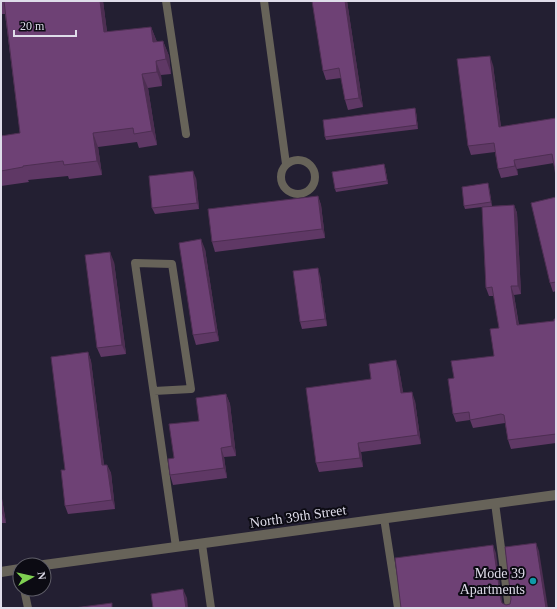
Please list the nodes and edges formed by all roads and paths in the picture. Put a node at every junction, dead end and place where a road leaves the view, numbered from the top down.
1 (166, 1) edge
2 (264, 1) edge
3 (186, 134) dead end
4 (286, 164) junction
5 (154, 392) junction
6 (556, 494) edge
7 (495, 503) junction
8 (384, 518) junction
9 (202, 544) junction
10 (176, 547) junction
11 (52, 565) edge
12 (12, 570) edge
13 (1, 572) edge
14 (26, 597) edge
15 (28, 608) edge
16 (211, 608) edge
17 (398, 608) edge
18 (510, 608) edge

1 - 3 lane
2 - 4 lane
4 - 4 lane
5 - 5 lane
5 - 10 lane
6 - 7 street, North 39th Street
7 - 8 street, North 39th Street
7 - 18 lane
8 - 9 street, North 39th Street
8 - 17 lane
9 - 10 street, North 39th Street
9 - 16 lane
10 - 11 street, North 39th Street
12 - 13 street
14 - 15 lane

